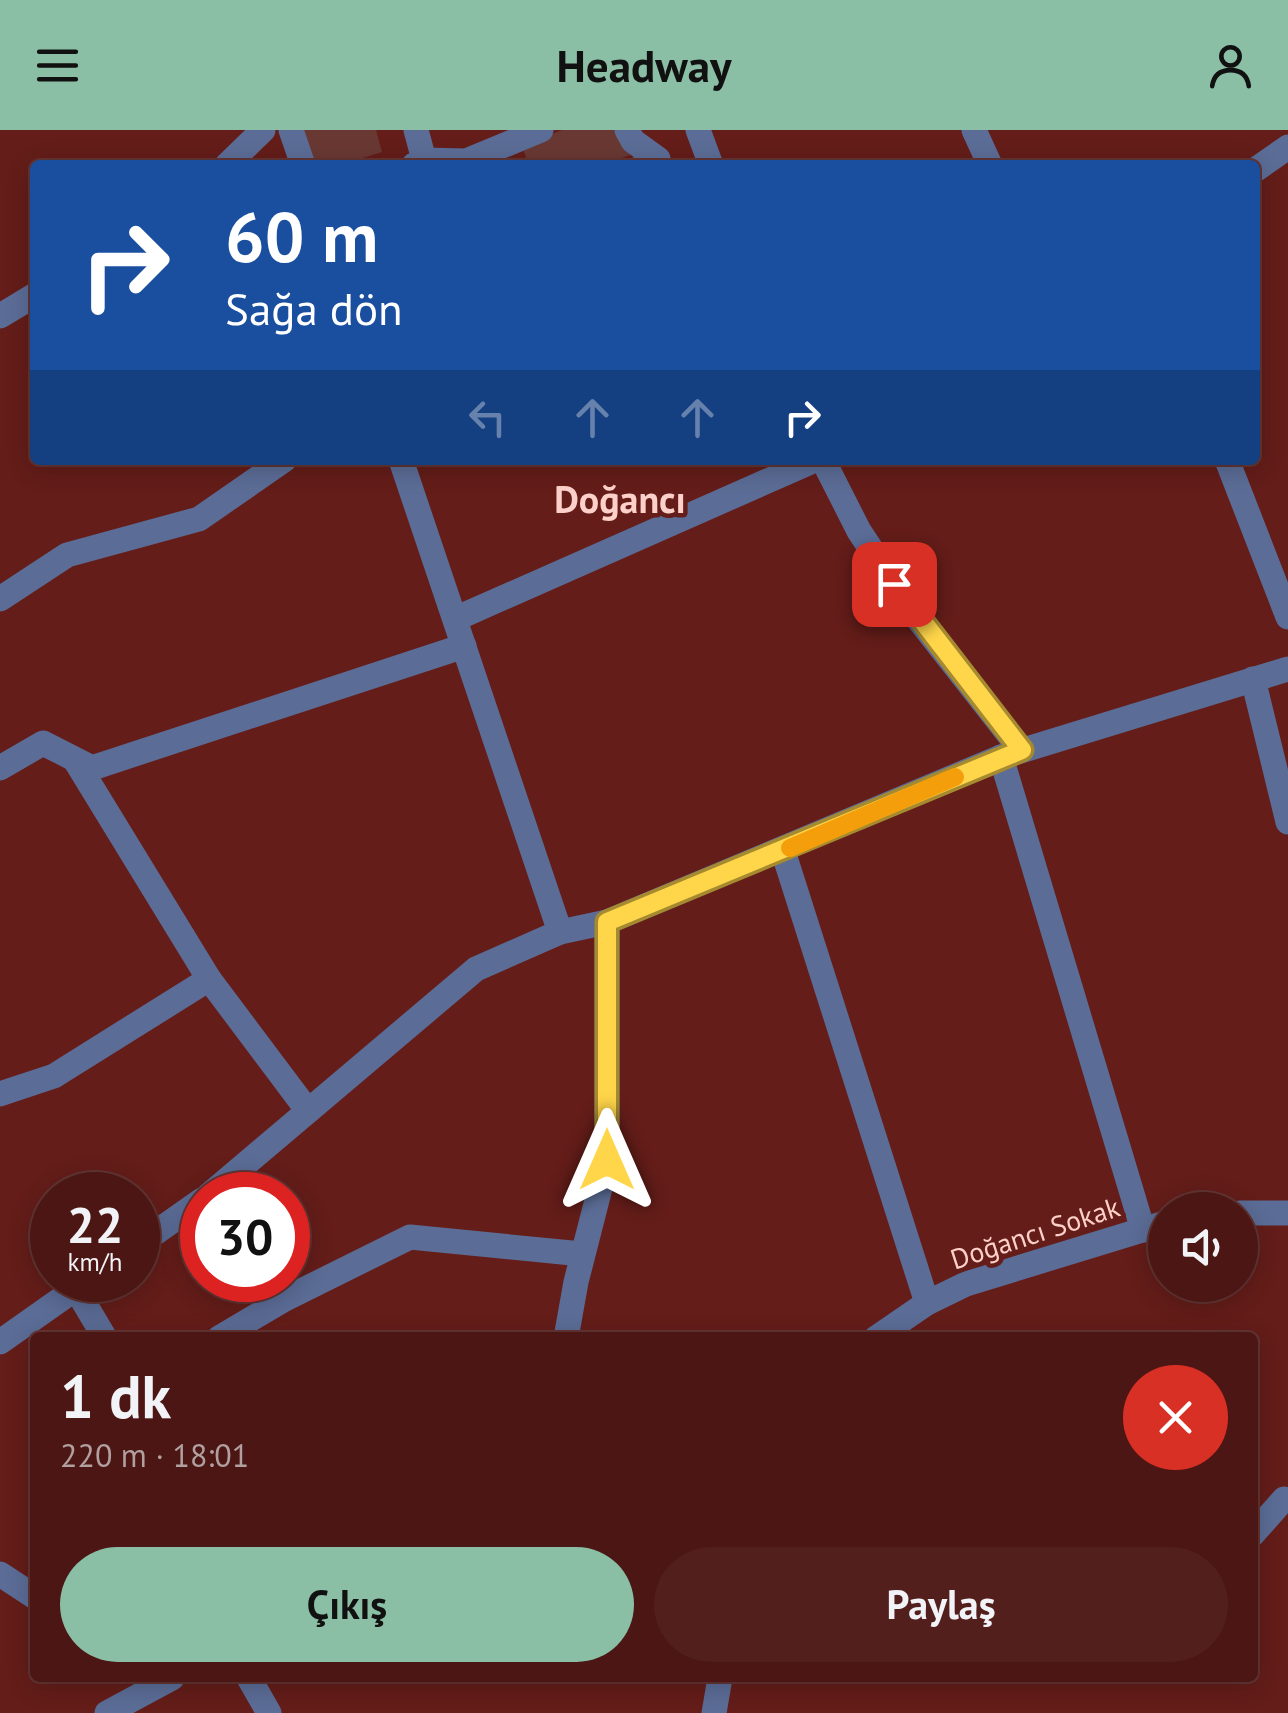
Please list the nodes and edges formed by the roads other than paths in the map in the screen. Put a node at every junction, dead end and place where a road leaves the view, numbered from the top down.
1 (263, 130) edge
2 (291, 130) edge
3 (416, 130) edge
4 (541, 130) edge
5 (627, 130) edge
6 (698, 130) edge
7 (974, 130) edge
8 (1288, 147) edge
9 (658, 159) dead end
10 (232, 160) edge
11 (300, 160) edge
12 (419, 160) edge
13 (468, 160) edge
14 (710, 160) edge
15 (988, 160) edge
16 (1260, 167) edge
17 (30, 298) edge
18 (0, 316) edge
19 (277, 465) edge
20 (403, 465) edge
21 (805, 465) edge
22 (826, 465) edge
23 (1230, 465) edge
24 (0, 599) edge
25 (1288, 617) edge
26 (455, 620) junction
27 (464, 646) junction
28 (1288, 669) edge
29 (1253, 680) junction
30 (1011, 753) junction
31 (76, 760) junction
32 (0, 768) edge
33 (1288, 822) edge
34 (782, 851) junction
35 (607, 922) junction
36 (560, 932) junction
37 (209, 978) junction
38 (0, 1094) edge
39 (308, 1111) junction
40 (236, 1172) edge
41 (1148, 1207) edge
42 (1288, 1212) edge
43 (1258, 1213) edge
44 (1148, 1229) edge
45 (582, 1254) junction
46 (57, 1302) edge
47 (90, 1302) edge
48 (927, 1303) junction
49 (103, 1332) edge
50 (229, 1332) edge
51 (567, 1332) edge
52 (885, 1332) edge
53 (0, 1342) edge
54 (1284, 1499) dead end
55 (1258, 1528) edge
56 (0, 1574) edge
57 (30, 1593) edge
58 (163, 1682) edge
59 (251, 1682) edge
60 (719, 1682) edge
61 (107, 1713) edge
62 (269, 1713) edge
63 (714, 1713) edge

1 - 10 street
2 - 11 street
3 - 12 street
4 - 13 street
5 - 9 street
6 - 14 street
7 - 15 street
8 - 16 street
17 - 18 street
19 - 24 street
20 - 26 street
21 - 26 street
22 - 30 street
23 - 25 street
26 - 27 street
27 - 31 street
27 - 36 street
28 - 29 street
29 - 30 street
29 - 33 street
30 - 34 street
30 - 41 street
31 - 32 street
31 - 37 street
34 - 35 street
34 - 48 street
35 - 36 street
35 - 45 street
36 - 39 street
37 - 38 street
37 - 39 street
39 - 40 street
42 - 43 street
44 - 48 street, Doğancı Sokak
45 - 50 street
45 - 51 street
46 - 53 street
47 - 49 street
48 - 52 street, Doğancı Sokak
54 - 55 street
56 - 57 street
58 - 61 street
59 - 62 street
60 - 63 street

